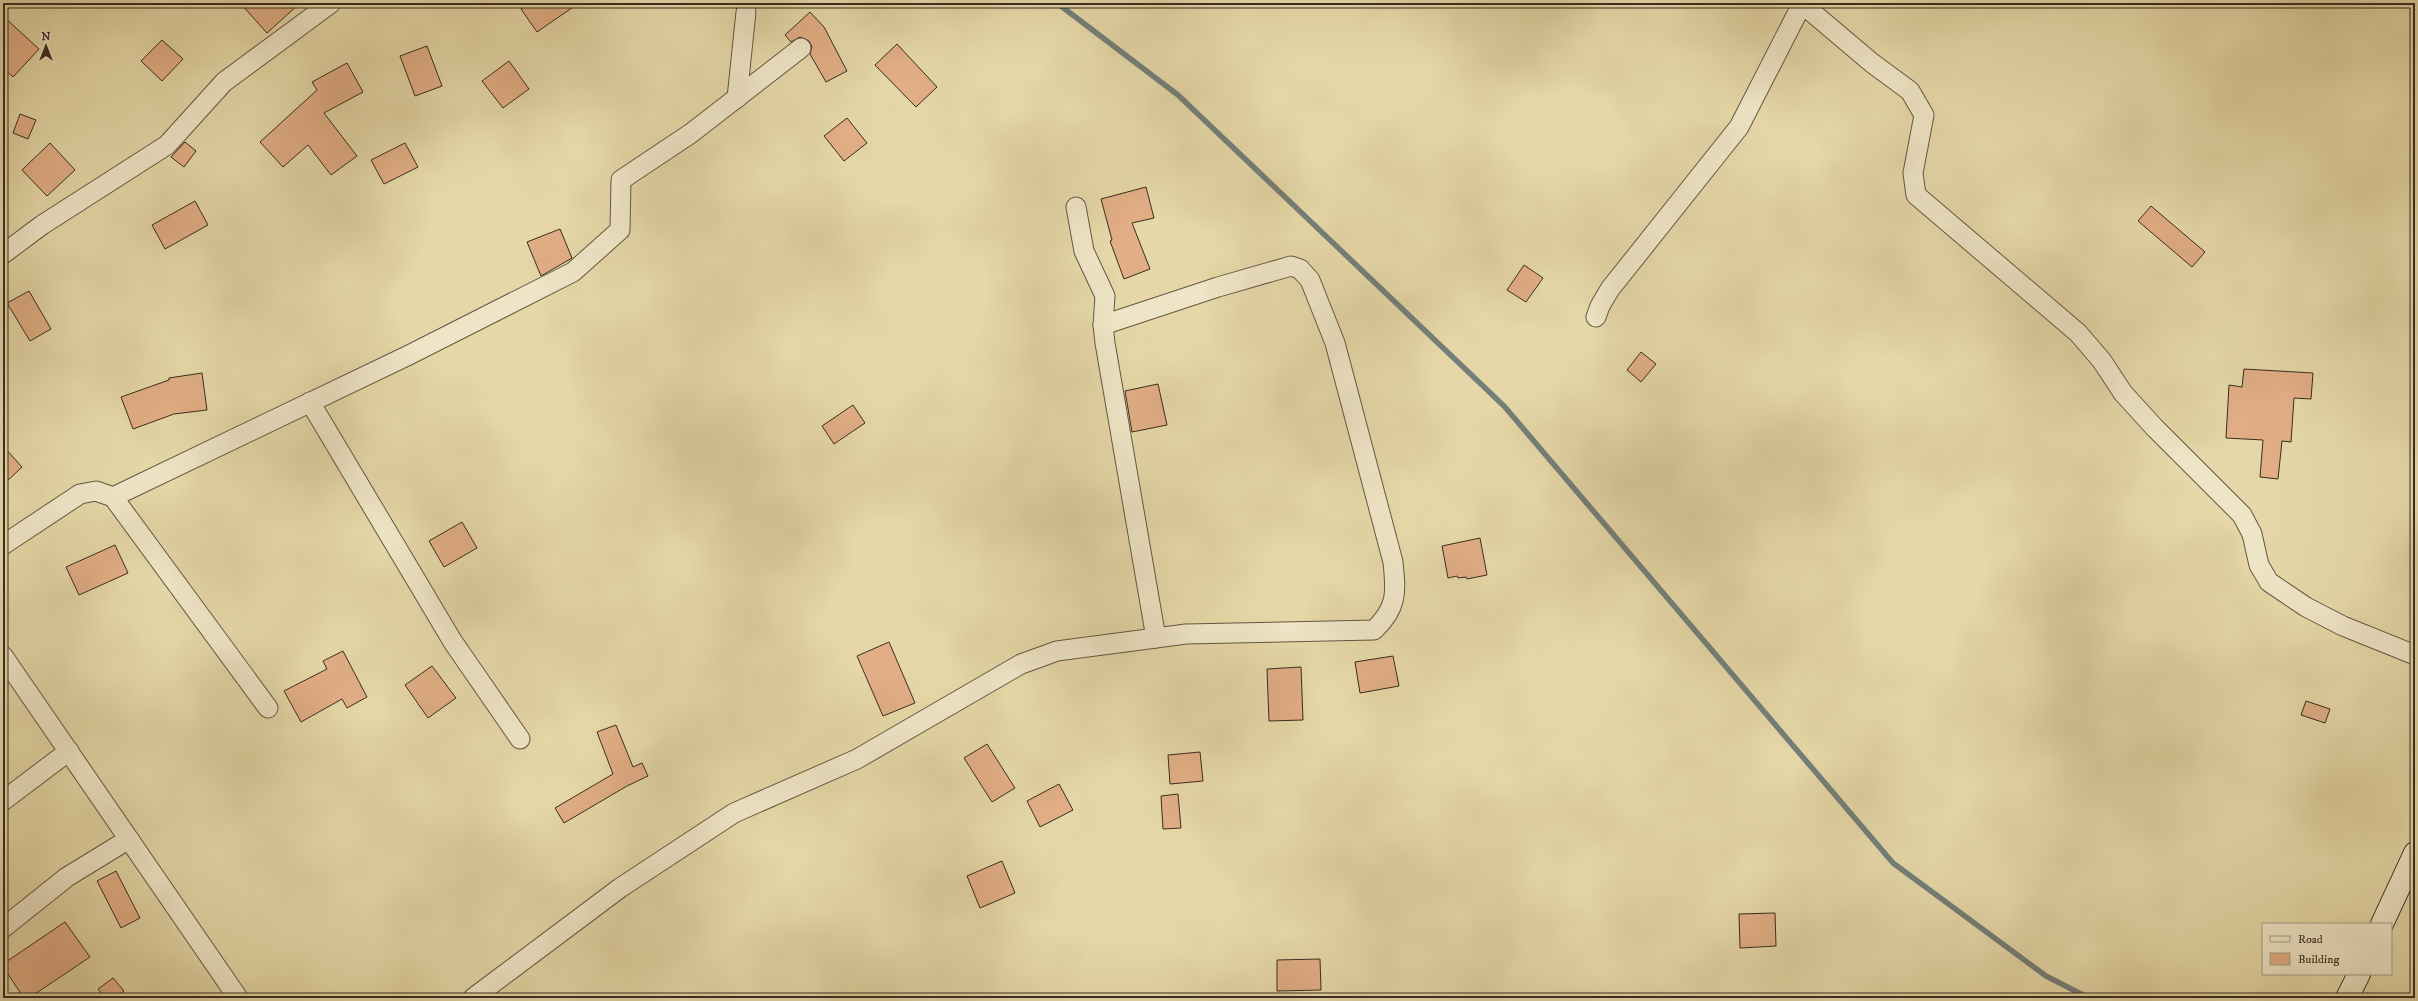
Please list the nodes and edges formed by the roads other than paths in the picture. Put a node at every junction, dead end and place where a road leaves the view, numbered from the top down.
1 (331, 3) edge
2 (1802, 4) edge
3 (746, 12) dead end
4 (801, 48) dead end
5 (737, 98) junction
6 (1076, 207) dead end
7 (3, 254) edge
8 (1596, 317) dead end
9 (1103, 325) junction
10 (310, 402) junction
11 (113, 497) junction
12 (3, 546) edge
13 (1156, 638) junction
14 (2415, 655) edge
15 (3, 656) edge
16 (268, 708) dead end
17 (520, 739) dead end
18 (69, 752) junction
19 (3, 801) edge
20 (129, 839) junction
21 (2415, 853) edge
22 (2382, 923) edge
23 (3, 928) edge
24 (2358, 975) edge
25 (238, 998) edge
26 (473, 998) edge
27 (2347, 998) edge

1 - 7 street
2 - 8 street
2 - 14 street
3 - 5 street
4 - 5 street
5 - 10 street
6 - 9 street
9 - 13 street
9 - 13 street
10 - 11 street
10 - 17 street
11 - 12 street
11 - 16 street
13 - 26 street
15 - 18 street
18 - 19 street
18 - 20 street
20 - 23 street
20 - 25 street
21 - 22 main road
24 - 27 main road

